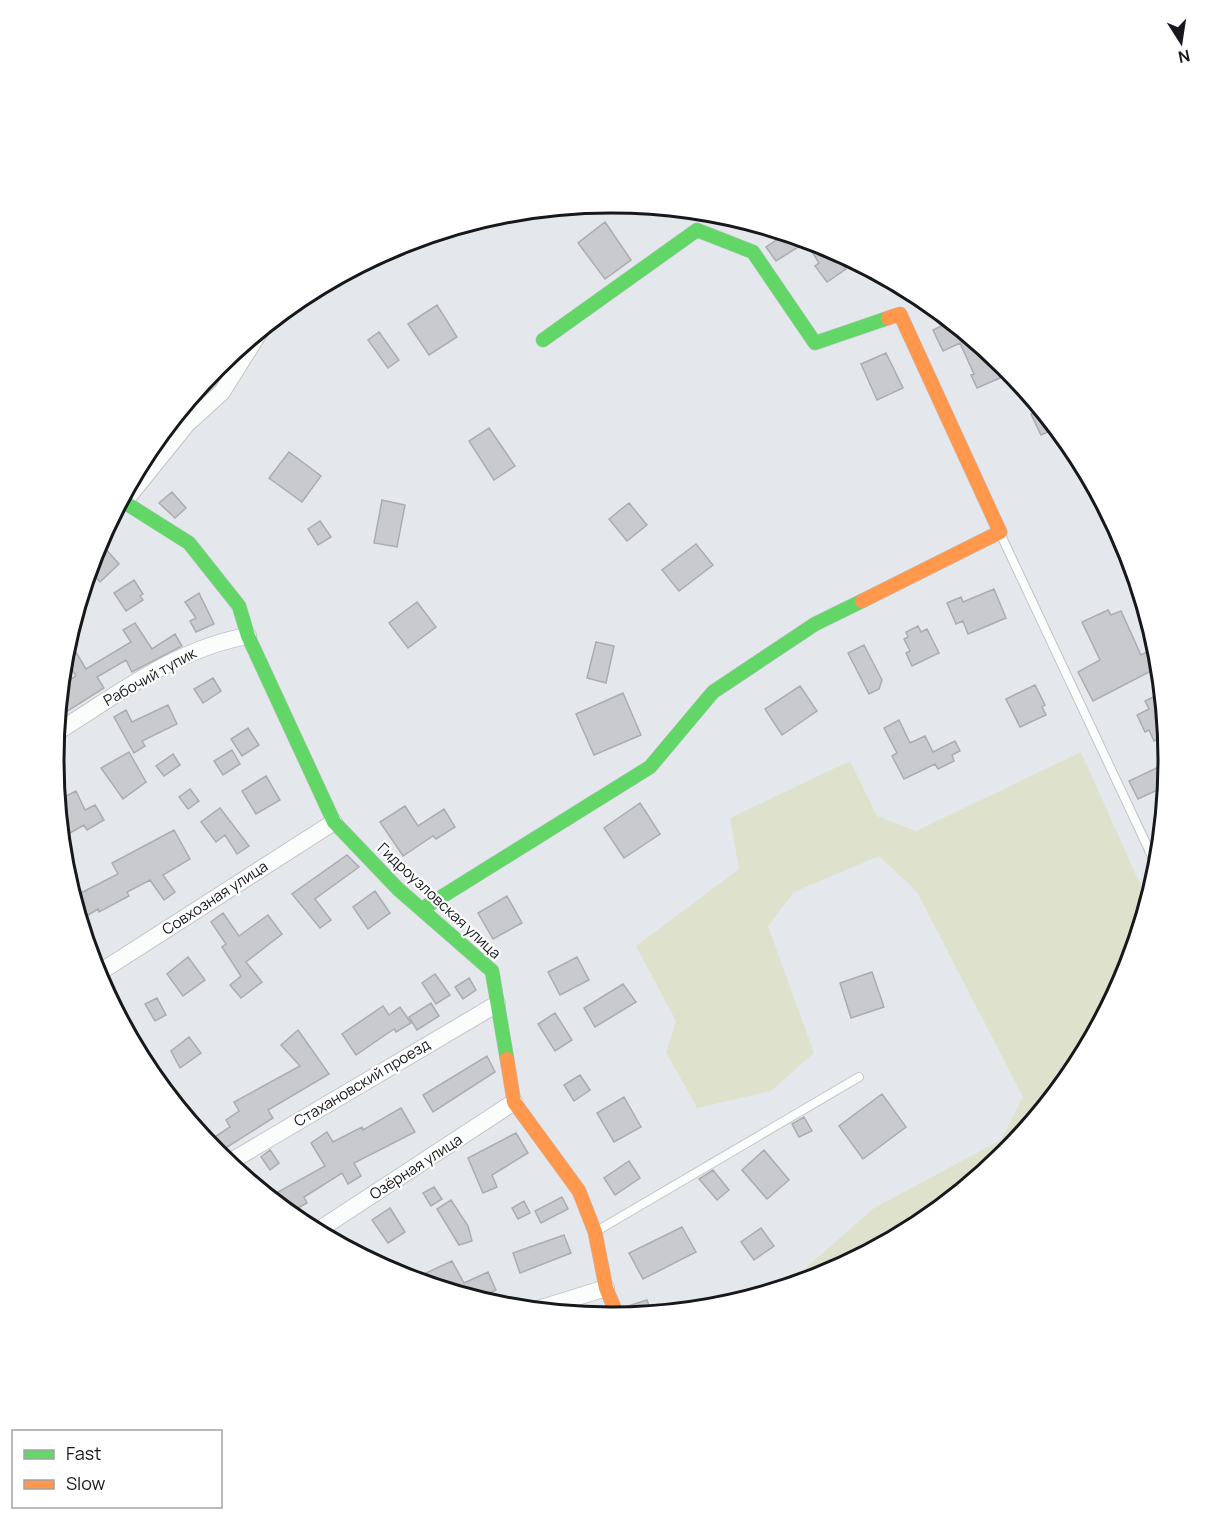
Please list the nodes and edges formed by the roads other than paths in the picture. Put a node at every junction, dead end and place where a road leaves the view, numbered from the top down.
1 (543, 340) dead end
2 (246, 353) edge
3 (143, 478) edge
4 (126, 508) edge
5 (1000, 532) junction
6 (248, 636) junction
7 (66, 727) edge
8 (334, 822) junction
9 (1150, 853) edge
10 (422, 909) junction
11 (106, 968) edge
12 (497, 1004) junction
13 (859, 1077) dead end
14 (514, 1102) junction
15 (237, 1158) edge
16 (326, 1226) edge
17 (595, 1232) junction
18 (606, 1288) junction
19 (555, 1304) edge
20 (614, 1307) edge

1 - 5 street
2 - 3 street
4 - 6 street, Гидроузловская улица
5 - 9 lane
5 - 10 street
6 - 7 street, Рабочий тупик
6 - 8 street, Гидроузловская улица
8 - 10 street, Гидроузловская улица
8 - 11 street, Совхозная улица
10 - 12 street, Гидроузловская улица
12 - 14 street, Гидроузловская улица
12 - 15 street, Стахановский проезд
13 - 17 lane
14 - 16 street, Озёрная улица
14 - 17 street, Гидроузловская улица
17 - 18 street, Гидроузловская улица
18 - 19 street
18 - 20 street, Гидроузловская улица

